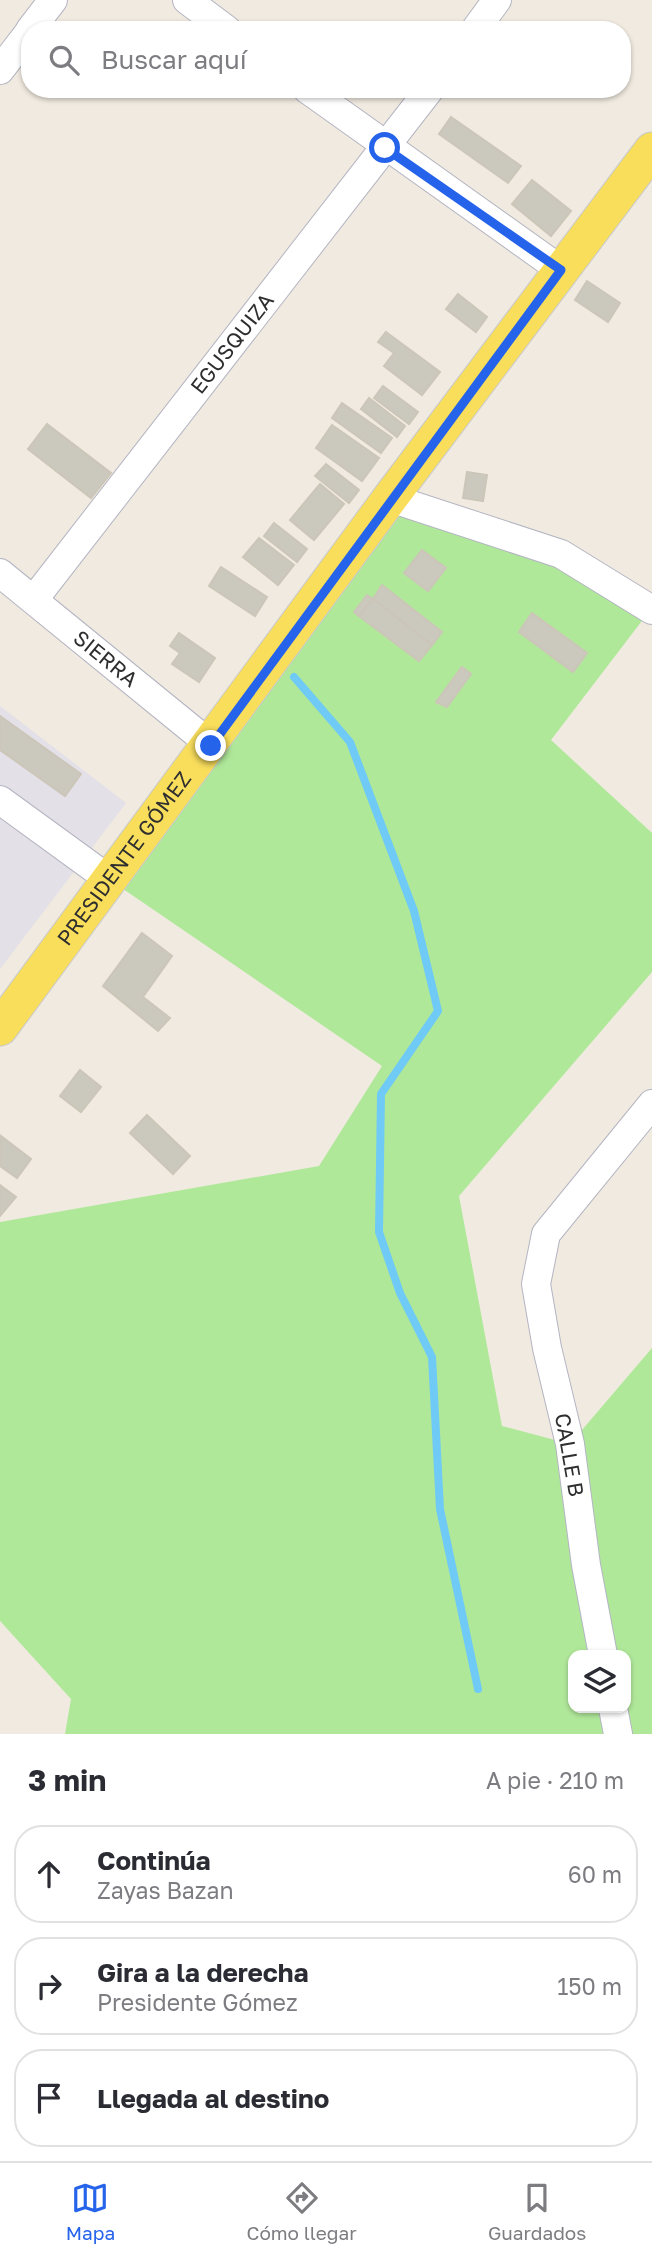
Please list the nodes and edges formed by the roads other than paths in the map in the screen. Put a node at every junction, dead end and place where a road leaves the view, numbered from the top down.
1 (53, 0) edge
2 (187, 0) edge
3 (498, 0) edge
4 (37, 21) edge
5 (215, 21) edge
6 (482, 21) edge
7 (21, 42) edge
8 (0, 70) edge
9 (319, 98) edge
10 (423, 98) edge
11 (385, 148) junction
12 (652, 150) edge
13 (561, 270) junction
14 (390, 498) junction
15 (0, 573) edge
16 (35, 598) junction
17 (652, 609) edge
18 (211, 746) junction
19 (0, 800) edge
20 (110, 880) junction
21 (0, 1028) edge
22 (652, 1104) edge
23 (602, 1650) edge
24 (614, 1713) edge
25 (618, 1734) edge

1 - 4 street
2 - 5 street
3 - 6 street
7 - 8 street
9 - 11 street
10 - 11 street, EGUSQUIZA
11 - 13 street
11 - 16 street, EGUSQUIZA
12 - 13 main road, PRESIDENTE GÓMEZ
13 - 14 main road, PRESIDENTE GÓMEZ
14 - 17 street
14 - 18 main road, PRESIDENTE GÓMEZ
15 - 16 street, SIERRA
16 - 18 street, SIERRA
18 - 20 main road, PRESIDENTE GÓMEZ
19 - 20 street
20 - 21 main road, PRESIDENTE GÓMEZ
22 - 23 street, CALLE B
24 - 25 street

